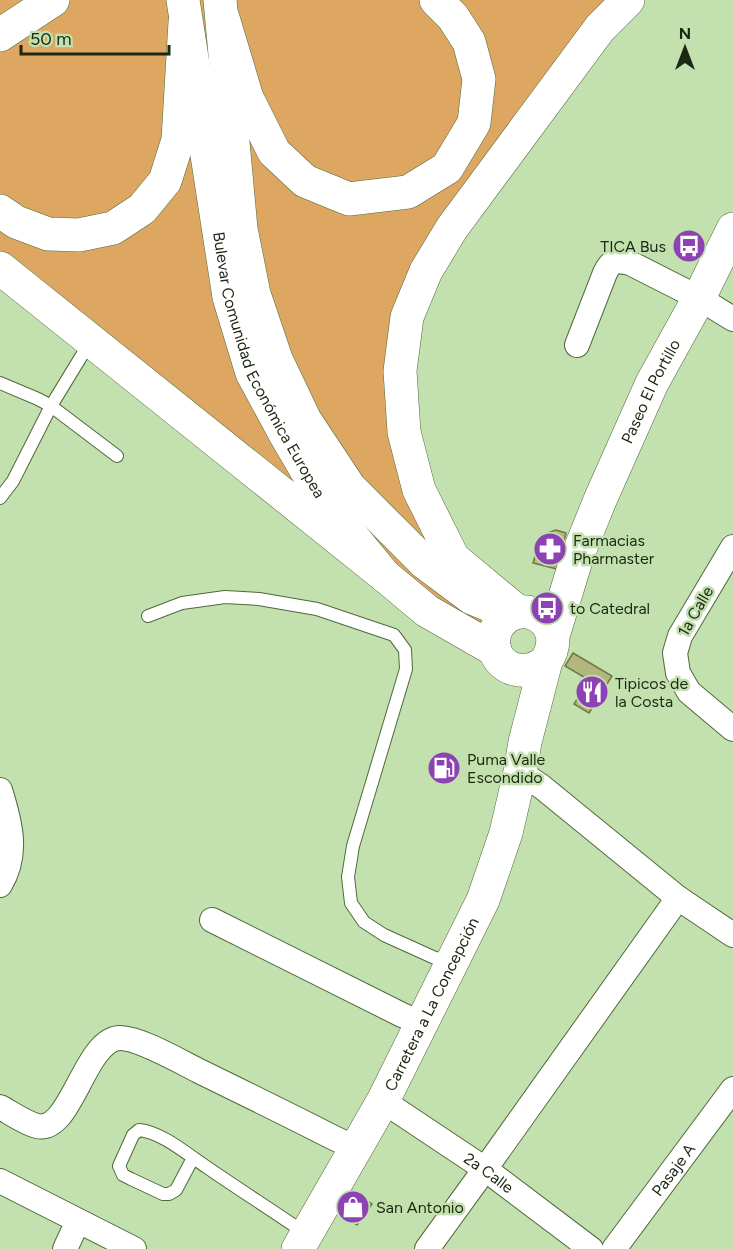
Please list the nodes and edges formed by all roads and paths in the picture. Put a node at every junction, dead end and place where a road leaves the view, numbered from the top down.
1 (53, 0) edge
2 (436, 0) edge
3 (628, 0) edge
4 (221, 9) edge
5 (184, 11) edge
6 (0, 35) edge
7 (0, 212) edge
8 (733, 229) edge
9 (0, 268) edge
10 (699, 298) junction
11 (733, 319) edge
12 (91, 341) junction
13 (577, 345) dead end
14 (0, 384) edge
15 (51, 406) junction
16 (117, 456) dead end
17 (0, 498) edge
18 (733, 546) edge
19 (577, 557) junction
20 (385, 576) junction
21 (519, 613) junction
22 (148, 616) dead end
23 (549, 649) junction
24 (500, 658) junction
25 (733, 729) edge
26 (522, 757) junction
27 (0, 790) edge
28 (0, 885) edge
29 (678, 898) junction
30 (212, 920) dead end
31 (733, 935) edge
32 (453, 961) junction
33 (422, 1023) junction
34 (733, 1089) edge
35 (383, 1101) junction
36 (0, 1107) edge
37 (356, 1148) junction
38 (193, 1158) junction
39 (485, 1169) junction
40 (0, 1181) edge
41 (78, 1221) junction
42 (302, 1241) edge
43 (65, 1249) edge
44 (134, 1249) edge
45 (426, 1249) edge
46 (591, 1249) edge
47 (614, 1249) edge

1 - 6 main road
2 - 4 main road
3 - 21 main road
4 - 21 main road, Bulevar Comunidad Económica Europea
5 - 7 main road
5 - 20 main road, Bulevar Comunidad Económica Europea
8 - 10 main road, Paseo El Portillo
9 - 12 main road
10 - 11 street
10 - 13 street
10 - 19 main road, Paseo El Portillo
12 - 15 lane
12 - 20 main road
14 - 15 lane
15 - 16 lane
15 - 17 lane
18 - 25 street, 1a Calle
19 - 21 main road, Paseo El Portillo
19 - 23 main road, Paseo El Portillo
20 - 24 main road, Bulevar Comunidad Económica Europea
21 - 23 main road
21 - 24 main road
22 - 32 lane
23 - 24 main road
23 - 26 main road, Carretera a La Concepción
24 - 26 main road, Carretera a La Concepción
26 - 29 street
26 - 32 main road, Carretera a La Concepción
27 - 28 street
29 - 31 street
29 - 39 street
30 - 33 street
32 - 33 main road, Carretera a La Concepción
33 - 35 main road, Carretera a La Concepción
34 - 47 street, Pasaje A
35 - 37 main road, Carretera a La Concepción
35 - 39 street, 2a Calle
36 - 37 street
37 - 42 main road, Carretera a La Concepción
38 - 38 lane
38 - 42 lane
39 - 45 street
39 - 46 street, 2a Calle
40 - 41 street
41 - 43 street
41 - 44 street

